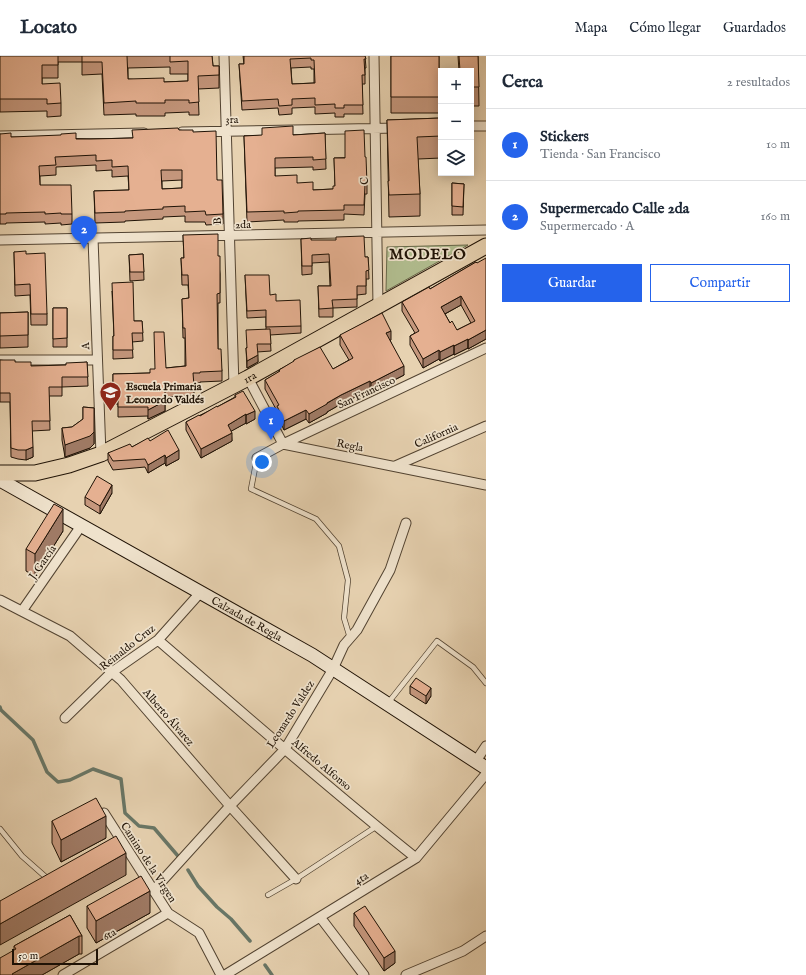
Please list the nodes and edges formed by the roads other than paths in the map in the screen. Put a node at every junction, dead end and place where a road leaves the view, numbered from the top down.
1 (224, 56) edge
2 (374, 56) edge
3 (474, 126) edge
4 (486, 126) edge
5 (375, 128) junction
6 (404, 128) edge
7 (226, 131) junction
8 (172, 132) edge
9 (156, 133) edge
10 (0, 136) edge
11 (486, 230) edge
12 (376, 233) junction
13 (229, 236) junction
14 (93, 238) junction
15 (0, 240) edge
16 (486, 246) edge
17 (378, 306) junction
18 (486, 348) edge
19 (0, 360) edge
20 (97, 360) junction
21 (248, 378) junction
22 (234, 386) junction
23 (486, 426) edge
24 (283, 444) junction
25 (101, 454) junction
26 (257, 458) joint
27 (395, 466) junction
28 (0, 473) edge
29 (0, 480) edge
30 (486, 485) edge
31 (406, 523) dead end
32 (81, 526) junction
33 (200, 593) junction
34 (0, 600) edge
35 (22, 611) junction
36 (350, 638) junction
37 (158, 640) junction
38 (333, 669) junction
39 (112, 672) junction
40 (486, 683) edge
41 (387, 704) junction
42 (65, 718) dead end
43 (486, 746) edge
44 (285, 749) junction
45 (481, 765) edge
46 (486, 774) edge
47 (230, 806) junction
48 (104, 813) edge
49 (377, 826) junction
50 (0, 829) edge
51 (416, 858) junction
52 (48, 879) edge
53 (296, 880) junction
54 (153, 891) junction
55 (268, 895) dead end
56 (168, 913) junction
57 (320, 917) junction
58 (486, 936) edge
59 (63, 975) edge
60 (221, 975) edge
61 (225, 975) edge
62 (364, 975) edge
63 (406, 975) edge

1 - 7 street, B
2 - 5 street, C
3 - 4 street
5 - 6 street, 3ra
5 - 7 street, 3ra
5 - 12 street, C
7 - 8 street, 3ra
7 - 13 street, B
9 - 10 street
11 - 12 street, 2da
12 - 13 street, 2da
12 - 17 street, C
13 - 14 street, 2da
13 - 22 street, B
14 - 15 street, 2da
14 - 20 street, A
16 - 17 main road, 1ra
17 - 21 main road, 1ra
18 - 24 street, San Francisco
19 - 20 street
20 - 25 street, A
21 - 22 main road, 1ra
21 - 24 street
22 - 25 main road, 1ra
23 - 27 street, California
24 - 26 street, San Francisco
24 - 27 street, Regla
25 - 28 main road, 1ra
26 - 36 lane
27 - 30 street, Regla
29 - 32 main road, Calzada de Regla
31 - 36 street, Leonardo Valdez
32 - 33 main road, Calzada de Regla
32 - 35 street, J. García
33 - 37 street, Reinaldo Cruz
33 - 38 main road, Calzada de Regla
34 - 35 street, Alberto Álvarez
35 - 39 street, Alberto Álvarez
36 - 38 street, Leonardo Valdez
37 - 39 street, Reinaldo Cruz
37 - 44 street, Alfredo Alfonso
38 - 41 main road, Calzada de Regla
38 - 44 street, Leonardo Valdez
39 - 42 street, Reinaldo Cruz
39 - 47 street, Alberto Álvarez
40 - 41 lane
41 - 45 main road, Calzada de Regla
43 - 45 street
44 - 47 street, Leonardo Valdez
44 - 49 street, Alfredo Alfonso
46 - 51 street, 4ta
47 - 53 street, Alberto Álvarez
47 - 54 street, Leonardo Valdez
48 - 54 street, Camino de la Virgen
49 - 51 street, Alfredo Alfonso
49 - 53 lane
50 - 52 lane
51 - 57 street, 4ta
53 - 55 lane
54 - 56 street, Camino de la Virgen
56 - 59 street, 6ta
56 - 60 street, Camino de la Virgen
57 - 61 street, 4ta
57 - 62 street
58 - 63 street

